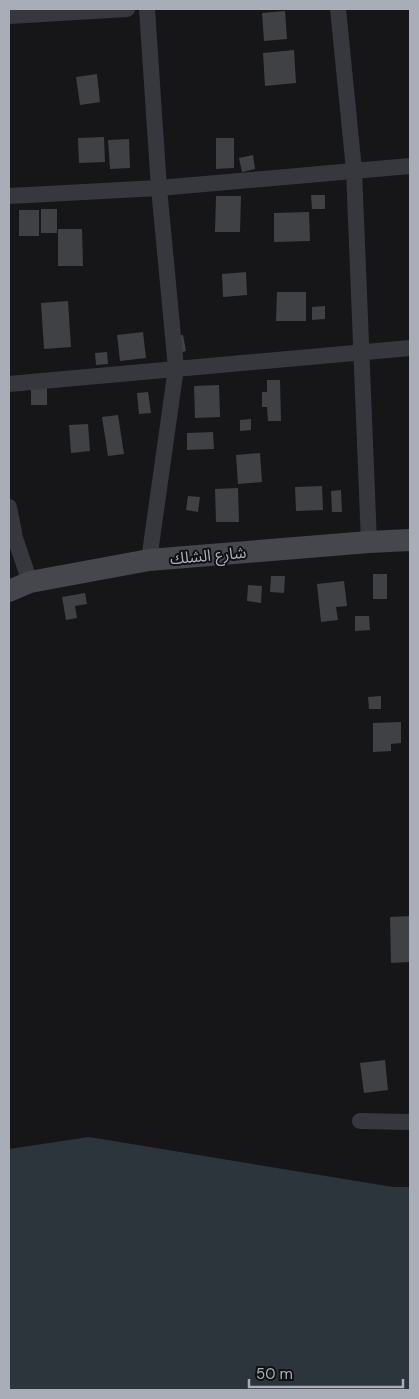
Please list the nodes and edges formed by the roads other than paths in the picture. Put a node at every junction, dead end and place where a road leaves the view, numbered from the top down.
1 (127, 9) edge
2 (147, 9) edge
3 (338, 9) edge
4 (9, 16) edge
5 (410, 166) edge
6 (354, 170) junction
7 (160, 188) junction
8 (9, 196) edge
9 (410, 348) edge
10 (361, 352) junction
11 (176, 368) junction
12 (9, 384) edge
13 (9, 507) edge
14 (410, 540) edge
15 (369, 542) junction
16 (149, 560) junction
17 (30, 582) junction
18 (9, 591) edge
19 (360, 1121) dead end
20 (410, 1122) edge

1 - 4 street
2 - 7 street
3 - 6 street
5 - 6 street
6 - 7 street
6 - 10 street
7 - 8 street
7 - 11 street
9 - 10 street
10 - 11 street
10 - 15 street
11 - 12 street
11 - 16 street
13 - 17 street
14 - 15 street, شارع الشلك
15 - 16 street, شارع الشلك
16 - 17 street, شارع الشلك
17 - 18 street, شارع الشلك
19 - 20 street

